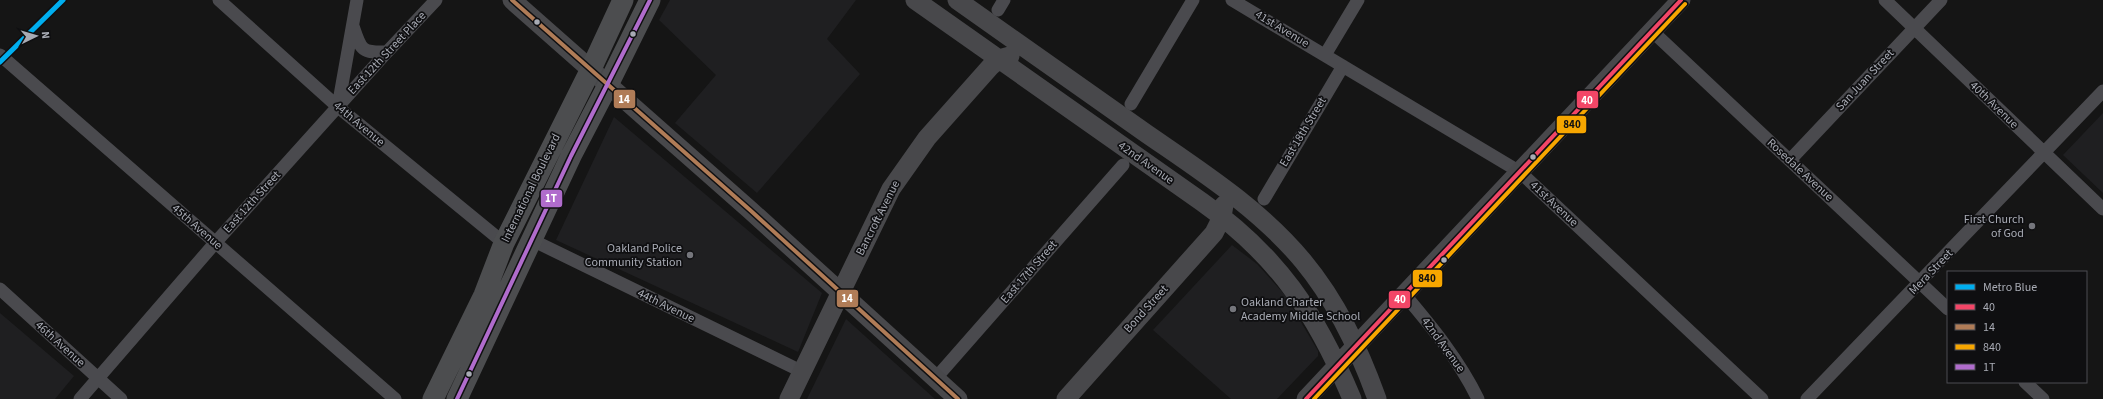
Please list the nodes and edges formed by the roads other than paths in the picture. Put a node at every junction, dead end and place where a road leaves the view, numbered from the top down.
1 (219, 0) edge
2 (357, 0) edge
3 (436, 0) edge
4 (512, 0) edge
5 (623, 0) edge
6 (650, 0) edge
7 (915, 0) edge
8 (957, 0) edge
9 (1193, 0) edge
10 (1232, 0) edge
11 (1358, 0) edge
12 (1885, 0) edge
13 (1941, 0) edge
14 (1677, 1) edge
15 (353, 24) junction
16 (1914, 28) junction
17 (1652, 31) junction
18 (387, 52) junction
19 (0, 55) edge
20 (1325, 55) junction
21 (999, 59) junction
22 (1343, 66) junction
23 (591, 69) junction
24 (608, 85) junction
25 (1084, 90) junction
26 (2103, 91) edge
27 (1131, 104) dead end
28 (338, 107) junction
29 (2043, 152) junction
30 (1790, 160) junction
31 (1123, 165) dead end
32 (1520, 172) junction
33 (1206, 175) junction
34 (1264, 199) dead end
35 (2103, 209) edge
36 (1222, 217) junction
37 (530, 239) junction
38 (215, 243) junction
39 (504, 243) junction
40 (1920, 283) junction
41 (0, 289) edge
42 (840, 291) junction
43 (1404, 294) junction
44 (1947, 308) edge
45 (1356, 346) junction
46 (1337, 366) junction
47 (803, 372) junction
48 (98, 379) junction
49 (935, 379) junction
50 (2026, 383) edge
51 (80, 399) edge
52 (121, 399) edge
53 (395, 399) edge
54 (433, 399) edge
55 (457, 399) edge
56 (789, 399) edge
57 (958, 399) edge
58 (1066, 399) edge
59 (1306, 399) edge
60 (1352, 399) edge
61 (1377, 399) edge
62 (1478, 399) edge
63 (1762, 399) edge
64 (1807, 399) edge
65 (2043, 399) edge

1 - 28 street, 44th Avenue
2 - 15 street
3 - 18 street, East 12th Street Place
4 - 23 main road
5 - 23 main road, International Boulevard
6 - 24 main road, International Boulevard
7 - 21 main road, 42nd Avenue
8 - 25 main road, 42nd Avenue
9 - 27 street
10 - 20 street, 41st Avenue
11 - 20 street
12 - 16 street, 40th Avenue
13 - 16 street, San Juan Street
14 - 17 main road
15 - 18 street
15 - 28 street
16 - 29 street, 40th Avenue
16 - 30 street, San Juan Street
17 - 30 street, Rosedale Avenue
17 - 32 main road
18 - 28 street, East 12th Street Place
19 - 38 street, 45th Avenue
20 - 22 street, 41st Avenue
21 - 25 main road
21 - 36 main road, 42nd Avenue
21 - 42 main road, Bancroft Avenue
22 - 32 street, 41st Avenue
22 - 34 street, East 18th Street
23 - 24 main road
23 - 39 main road, International Boulevard
24 - 37 main road, International Boulevard
24 - 42 main road
25 - 33 main road, 42nd Avenue
26 - 29 street, Mera Street
28 - 38 street, East 12th Street
28 - 39 street, 44th Avenue
29 - 35 street, 40th Avenue
29 - 40 street, Mera Street
30 - 40 street, Rosedale Avenue
31 - 49 street, East 17th Street
32 - 43 main road
32 - 63 street, 41st Avenue
33 - 36 main road
33 - 45 main road, 42nd Avenue
36 - 46 main road, 42nd Avenue
36 - 58 main road, Bond Street
37 - 47 street, 44th Avenue
37 - 55 main road, International Boulevard
38 - 48 street, East 12th Street
38 - 53 street, 45th Avenue
39 - 54 main road, International Boulevard
40 - 44 street, Rosedale Avenue
40 - 64 street, Mera Street
41 - 48 street, 46th Avenue
42 - 47 main road, Bancroft Avenue
42 - 49 main road
43 - 45 main road
43 - 62 street, 42nd Avenue
45 - 46 main road
45 - 61 main road, 42nd Avenue
46 - 59 main road
46 - 60 main road, 42nd Avenue
47 - 56 main road, Bancroft Avenue
48 - 51 street, East 12th Street
48 - 52 street, 46th Avenue
49 - 57 main road
50 - 65 street

